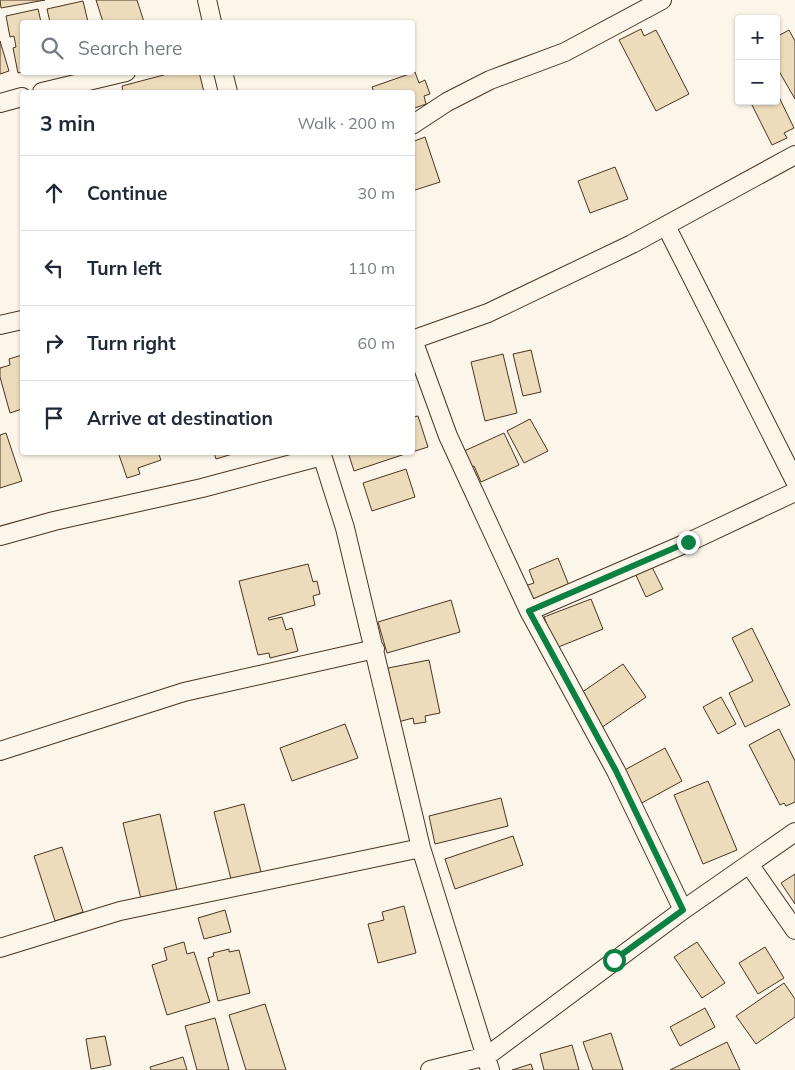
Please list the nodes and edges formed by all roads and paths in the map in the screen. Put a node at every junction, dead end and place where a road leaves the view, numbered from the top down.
1 (207, 0) edge
2 (662, 0) edge
3 (212, 20) edge
4 (113, 75) edge
5 (224, 75) edge
6 (50, 90) edge
7 (228, 90) edge
8 (20, 98) edge
9 (0, 103) edge
10 (415, 123) edge
11 (795, 155) edge
12 (666, 226) junction
13 (20, 320) edge
14 (0, 325) edge
15 (415, 339) edge
16 (415, 345) edge
17 (318, 455) edge
18 (321, 455) edge
19 (795, 481) edge
20 (795, 492) edge
21 (0, 536) edge
22 (529, 611) junction
23 (375, 649) junction
24 (0, 751) edge
25 (795, 832) edge
26 (421, 848) junction
27 (749, 864) junction
28 (683, 910) junction
29 (795, 930) edge
30 (0, 948) edge
31 (488, 1063) edge
32 (430, 1070) edge

1 - 3 street
2 - 10 street
4 - 6 street
5 - 7 street
8 - 9 street
11 - 12 street
12 - 15 street
12 - 19 street
13 - 14 street
16 - 22 street
17 - 21 street
18 - 23 street
20 - 22 street
22 - 28 street
23 - 24 street
23 - 26 street
25 - 27 street
26 - 30 street
26 - 31 street
27 - 28 street
27 - 29 street
28 - 31 street
31 - 32 street

